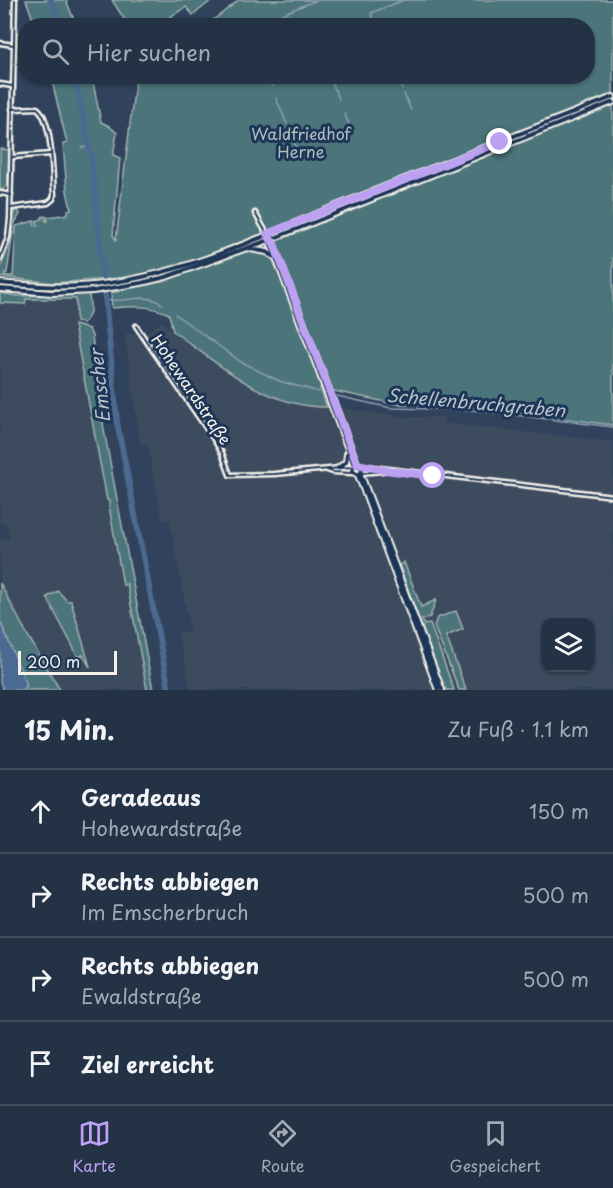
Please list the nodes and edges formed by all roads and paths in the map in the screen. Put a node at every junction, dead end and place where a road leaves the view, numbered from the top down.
1 (15, 0) edge
2 (0, 43) edge
3 (14, 45) junction
4 (0, 84) edge
5 (13, 86) junction
6 (613, 97) edge
7 (613, 102) edge
8 (12, 109) junction
9 (51, 154) junction
10 (12, 157) junction
11 (0, 193) edge
12 (11, 195) junction
13 (11, 208) junction
14 (255, 213) dead end
15 (267, 234) junction
16 (270, 240) junction
17 (248, 249) junction
18 (274, 257) junction
19 (0, 259) edge
20 (0, 283) edge
21 (111, 286) junction
22 (97, 288) junction
23 (0, 289) edge
24 (136, 326) dead end
25 (347, 447) junction
26 (356, 466) junction
27 (338, 468) junction
28 (327, 470) junction
29 (385, 470) junction
30 (358, 474) junction
31 (613, 496) edge
32 (440, 690) edge

1 - 3 street
2 - 3 street
3 - 5 street
4 - 5 street
5 - 8 street
6 - 15 main road
7 - 16 main road
8 - 9 street
8 - 10 street
9 - 10 street
9 - 13 street
10 - 12 street
11 - 12 street
12 - 13 street
13 - 19 street
14 - 15 street
15 - 16 main road
15 - 21 main road
16 - 17 main road
16 - 18 main road
16 - 26 main road
17 - 18 main road
17 - 21 main road
18 - 25 main road
20 - 22 main road
21 - 22 main road
22 - 23 main road
24 - 28 street, Hohewardstraße
25 - 26 main road
25 - 27 main road
26 - 27 street, Hohewardstraße
26 - 29 street, Hohewardstraße
26 - 30 main road
26 - 30 main road
27 - 28 street, Hohewardstraße
28 - 30 street, Hohewardstraße
29 - 30 street, Hohewardstraße
29 - 31 street, Hohewardstraße
30 - 32 main road

